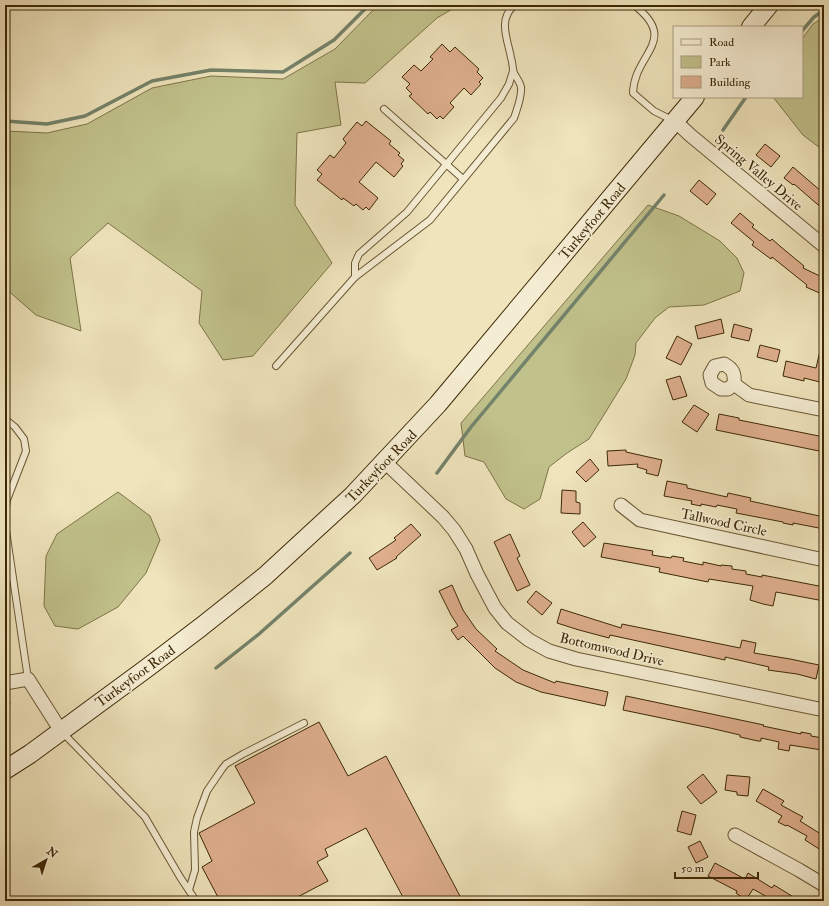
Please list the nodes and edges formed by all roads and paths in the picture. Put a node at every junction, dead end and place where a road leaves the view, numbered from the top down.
1 (515, 5) edge
2 (634, 5) edge
3 (769, 5) edge
4 (752, 26) edge
5 (513, 72) junction
6 (694, 98) edge
7 (384, 109) dead end
8 (675, 121) junction
9 (447, 165) junction
10 (463, 179) junction
11 (824, 246) edge
12 (355, 277) junction
13 (276, 366) dead end
14 (734, 384) dead end
15 (824, 410) edge
16 (5, 419) edge
17 (385, 462) junction
18 (621, 505) dead end
19 (5, 513) edge
20 (5, 524) edge
21 (824, 560) edge
22 (28, 679) junction
23 (5, 682) edge
24 (824, 710) edge
25 (304, 724) dead end
26 (61, 731) junction
27 (5, 770) edge
28 (735, 835) dead end
29 (824, 885) edge
30 (189, 890) junction
31 (196, 901) edge

1 - 5 lane
2 - 8 lane
3 - 4 main road
5 - 9 lane
5 - 10 lane
6 - 8 main road, Turkeyfoot Road
7 - 9 lane
8 - 11 street, Spring Valley Drive
8 - 17 main road, Turkeyfoot Road
9 - 10 lane
9 - 12 lane
10 - 12 lane
12 - 13 lane
14 - 15 street
16 - 19 lane
17 - 24 street, Bottomwood Drive
17 - 26 main road, Turkeyfoot Road
18 - 21 street, Tallwood Circle
20 - 22 lane
22 - 23 street
22 - 26 street
25 - 30 lane
26 - 27 main road, Turkeyfoot Road
26 - 30 lane
28 - 29 street
30 - 31 lane

